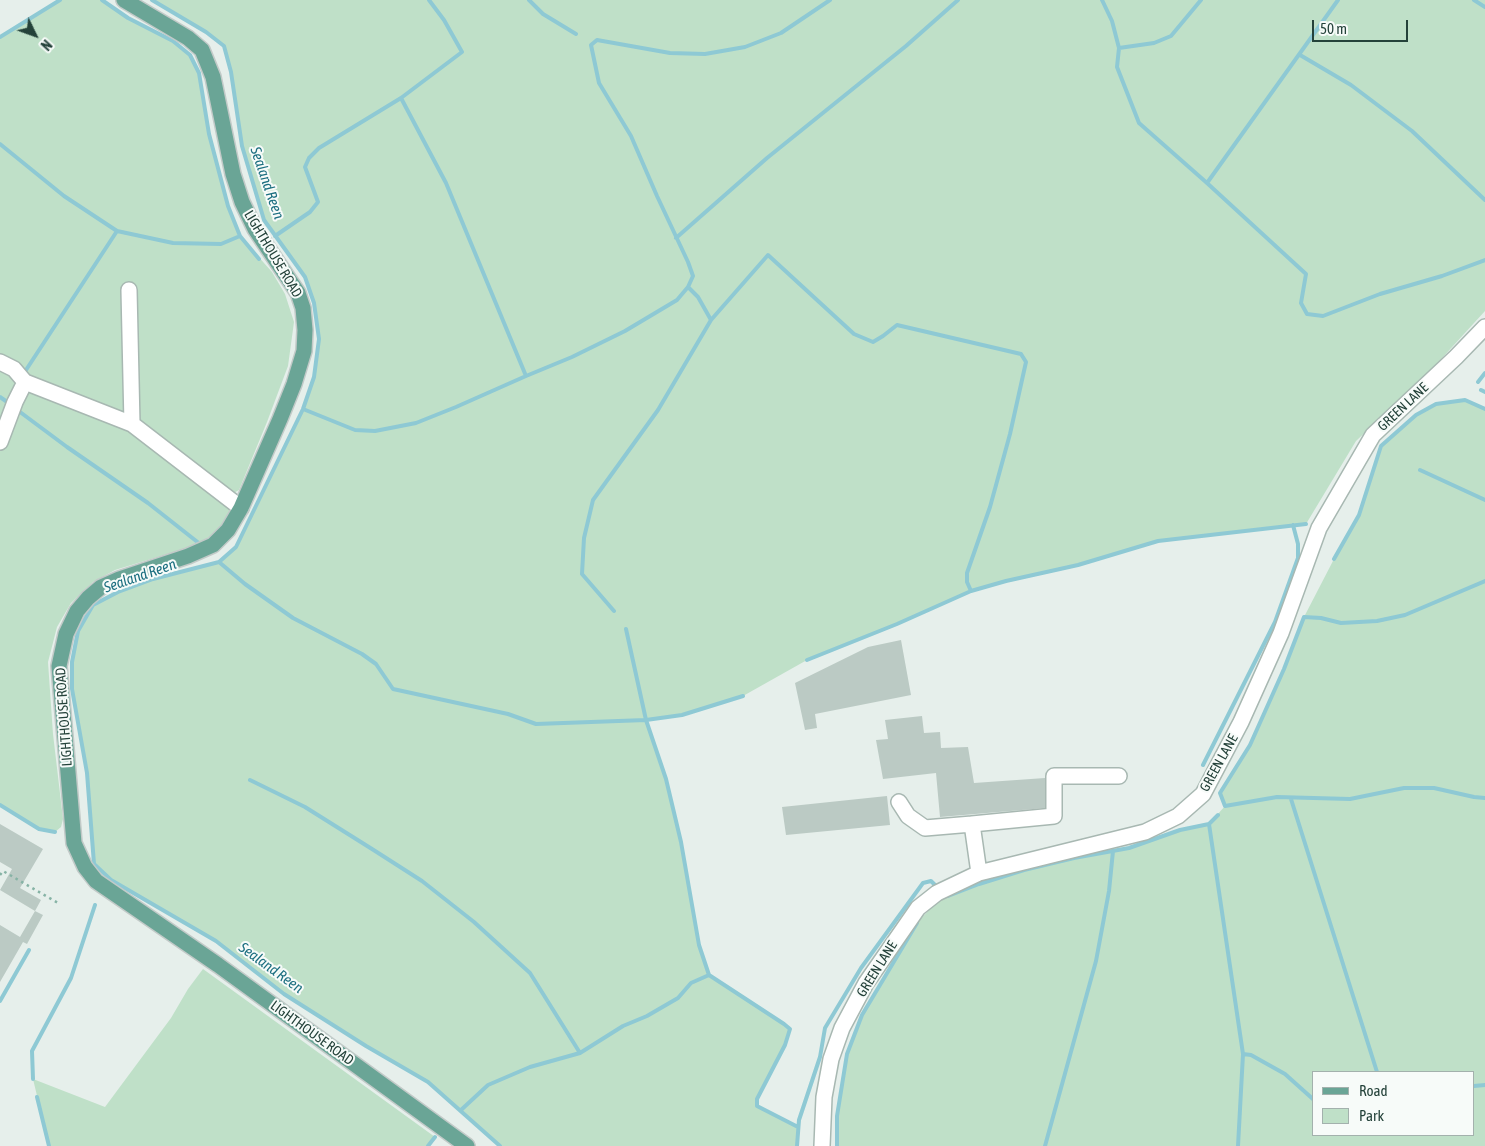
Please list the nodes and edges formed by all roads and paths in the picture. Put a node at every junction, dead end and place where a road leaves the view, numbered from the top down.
1 (124, 0) edge
2 (129, 290) dead end
3 (1485, 327) edge
4 (0, 362) edge
5 (25, 382) junction
6 (132, 424) junction
7 (0, 442) edge
8 (241, 508) junction
9 (1120, 776) dead end
10 (899, 802) dead end
11 (972, 824) junction
12 (979, 873) junction
13 (0, 875) edge
14 (58, 902) dead end
15 (467, 1146) edge
16 (822, 1146) edge

1 - 8 main road, LIGHTHOUSE ROAD
2 - 6 street
3 - 12 street, GREEN LANE
4 - 5 street
5 - 6 street
5 - 7 street
6 - 8 street
8 - 15 main road, LIGHTHOUSE ROAD
9 - 11 street
10 - 11 street
11 - 12 street
12 - 16 street, GREEN LANE
13 - 14 path

